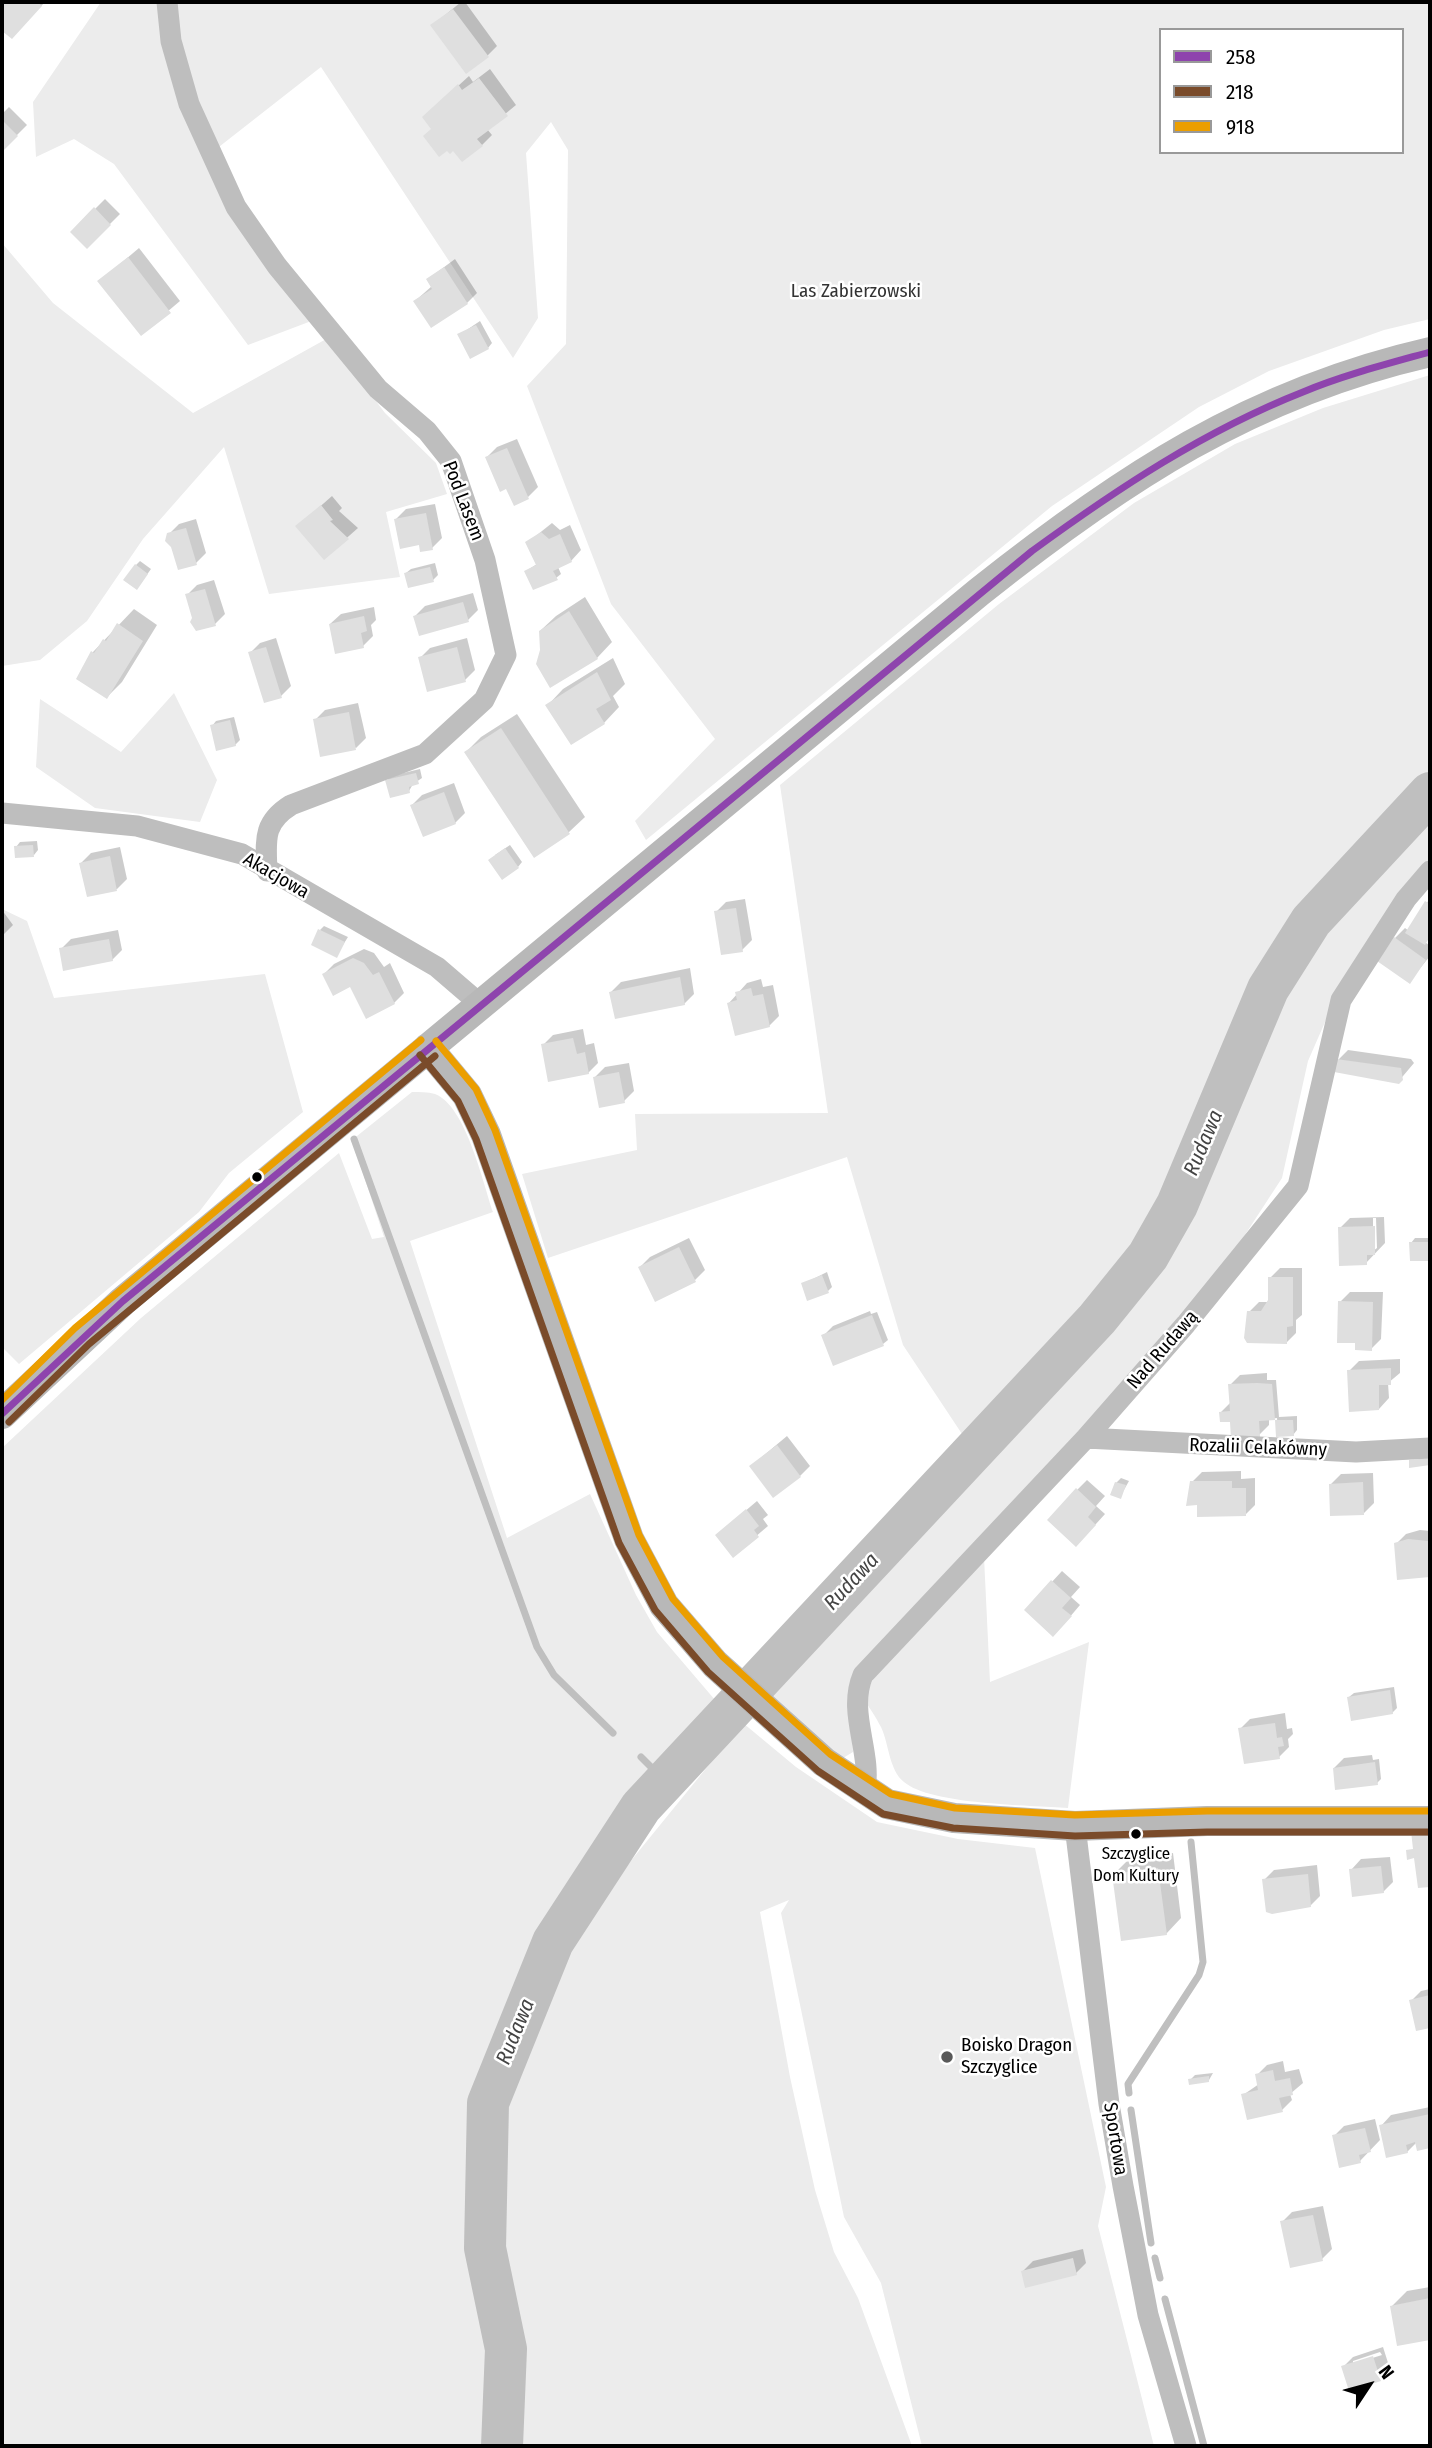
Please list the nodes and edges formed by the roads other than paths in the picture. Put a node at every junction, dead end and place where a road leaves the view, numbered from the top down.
1 (167, 2) edge
2 (1430, 352) edge
3 (2, 813) edge
4 (267, 871) junction
5 (1430, 871) edge
6 (480, 1004) junction
7 (428, 1048) junction
8 (2, 1414) edge
9 (1086, 1438) junction
10 (1430, 1448) edge
11 (864, 1790) junction
12 (1430, 1821) edge
13 (1075, 1826) junction
14 (1186, 2446) edge

1 - 4 street, Pod Lasem
2 - 6 main road
3 - 4 street, Akacjowa
4 - 6 street, Akacjowa
5 - 9 street, Nad Rudawą
6 - 7 main road
7 - 8 main road
7 - 11 main road
9 - 10 street, Rozalii Celakówny
9 - 11 street, Nad Rudawą
11 - 13 main road
12 - 13 main road
13 - 14 street, Sportowa

